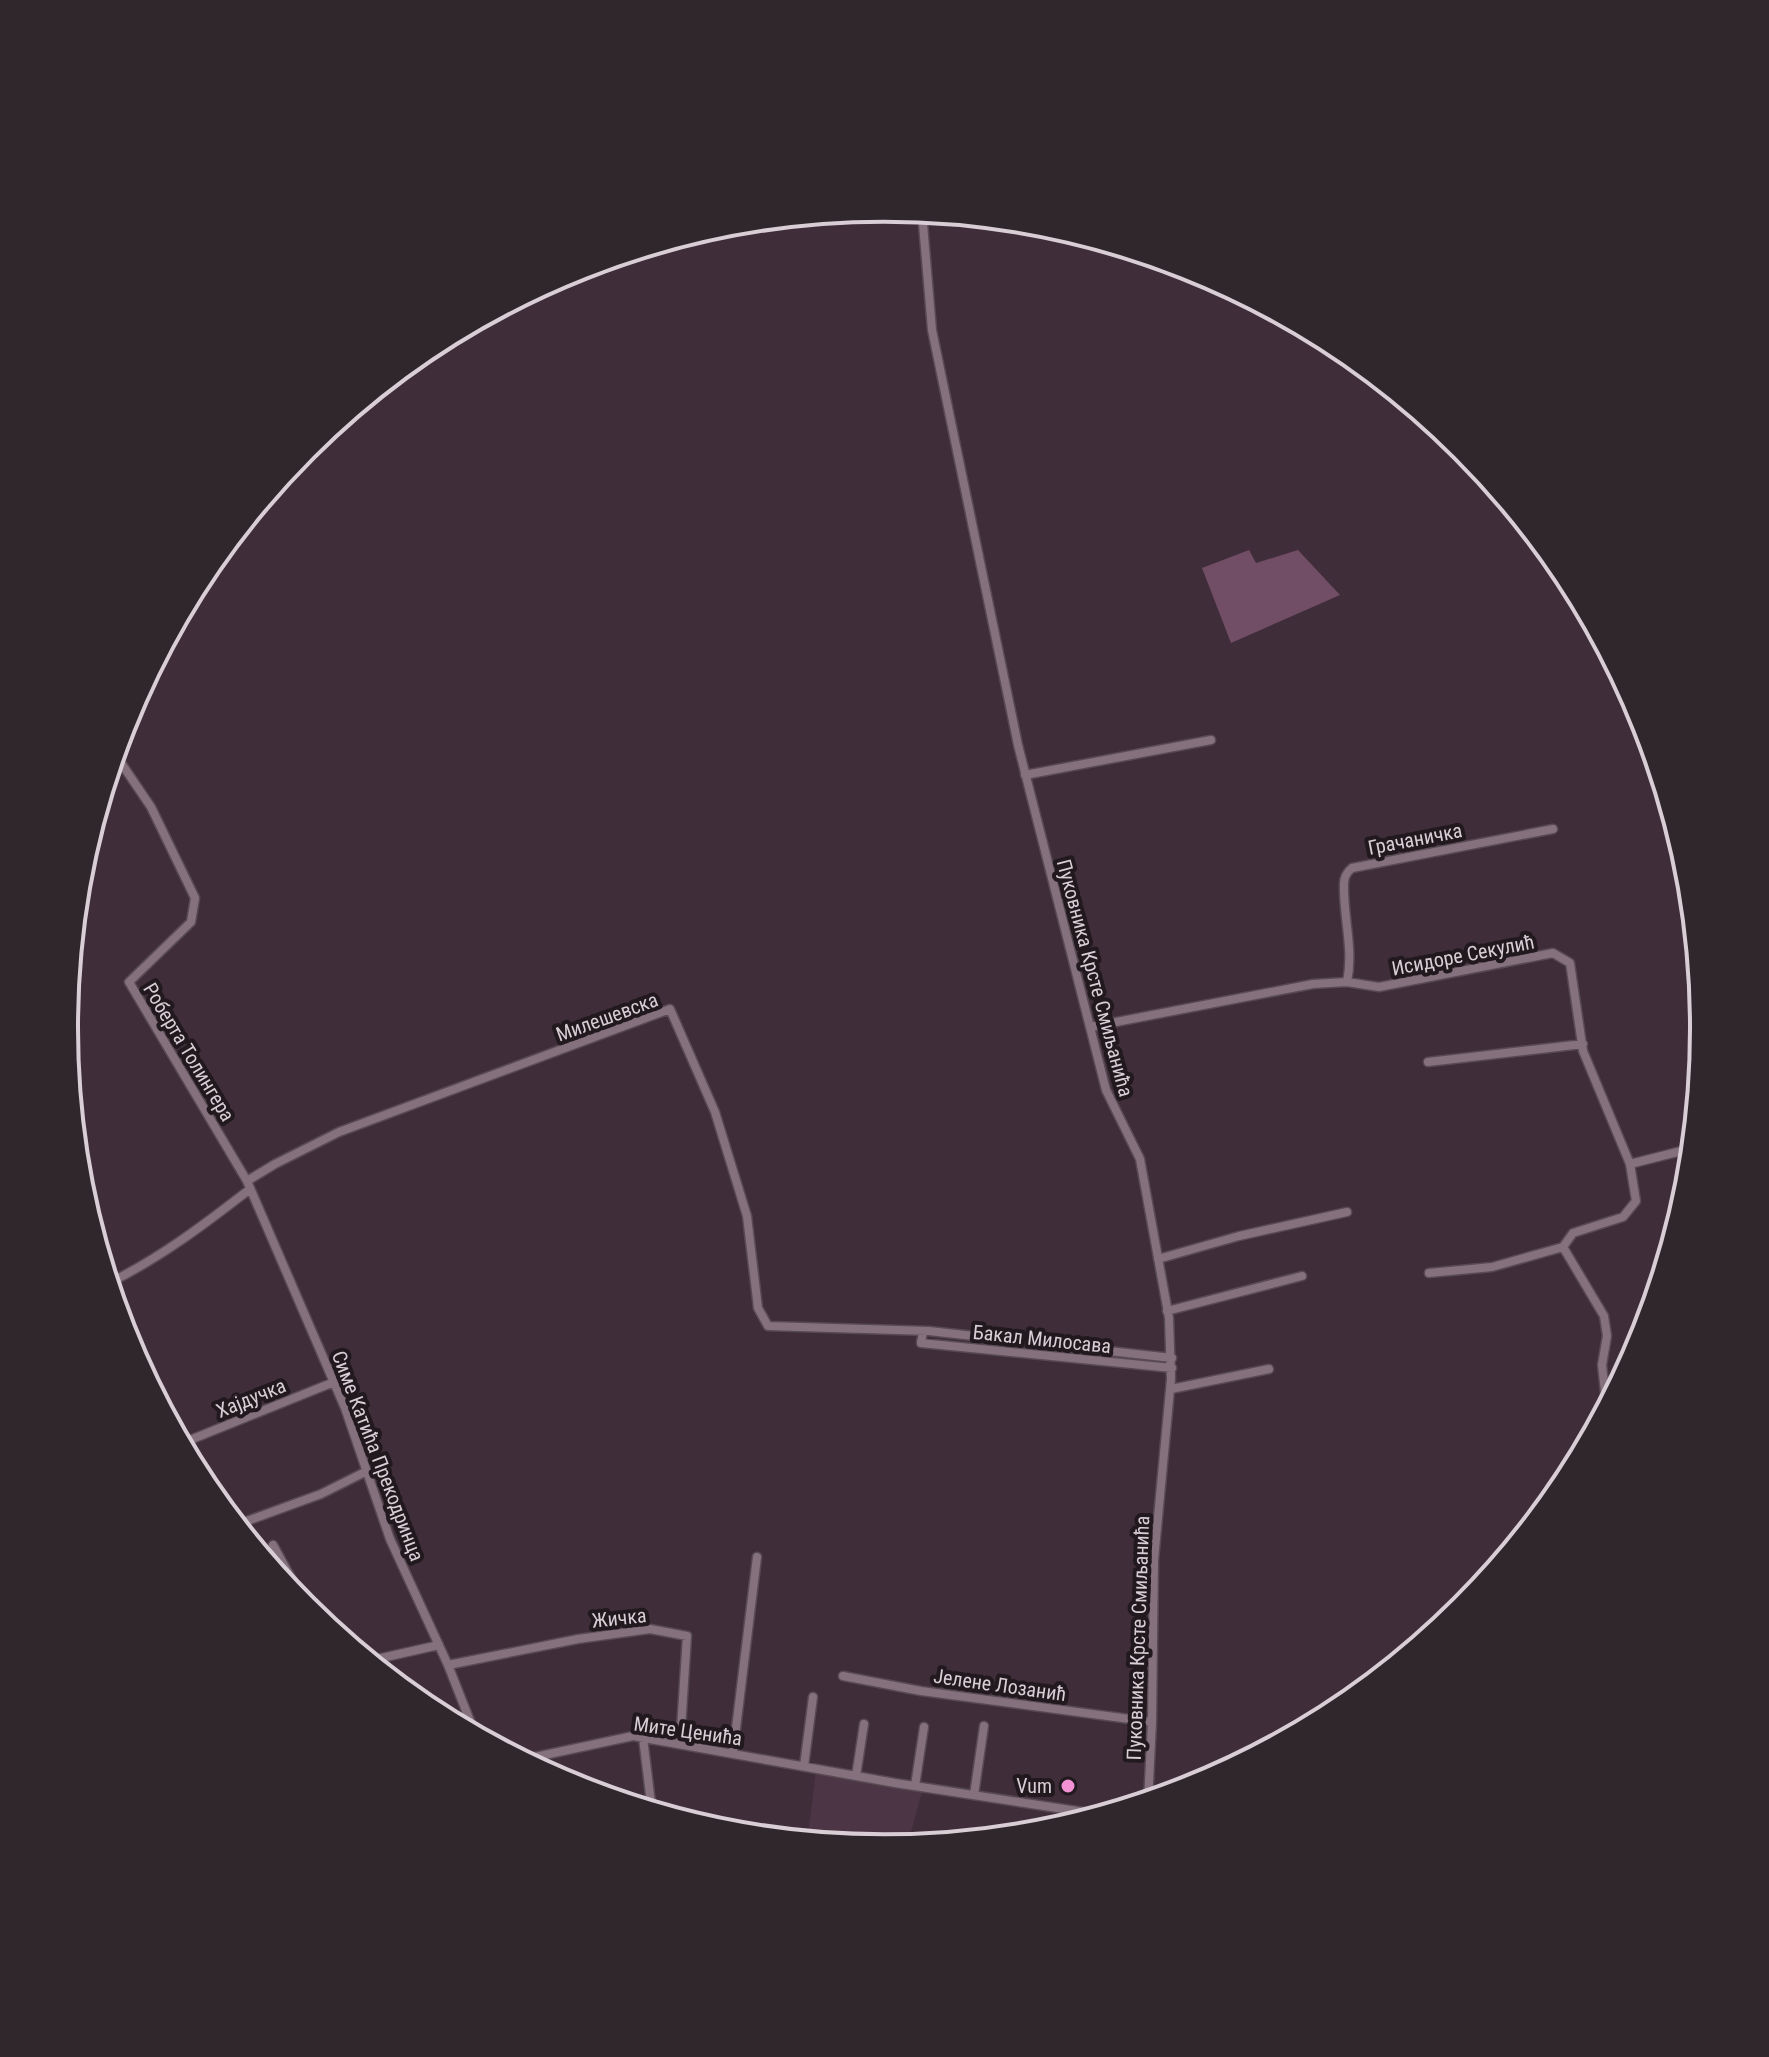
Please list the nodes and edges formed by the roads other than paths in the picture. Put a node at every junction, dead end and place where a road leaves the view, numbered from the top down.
1 (923, 223) edge
2 (1211, 740) dead end
3 (122, 765) edge
4 (1025, 775) junction
5 (1553, 829) dead end
6 (1347, 982) junction
7 (1090, 1027) junction
8 (1583, 1044) junction
9 (1428, 1062) dead end
10 (1681, 1151) edge
11 (1630, 1164) junction
12 (248, 1185) junction
13 (1347, 1212) dead end
14 (1563, 1247) junction
15 (1158, 1259) junction
16 (1429, 1273) dead end
17 (1302, 1276) dead end
18 (118, 1279) edge
19 (1167, 1311) junction
20 (768, 1326) joint
21 (923, 1331) junction
22 (1172, 1358) junction
23 (1172, 1368) junction
24 (1269, 1369) dead end
25 (334, 1382) junction
26 (1171, 1389) junction
27 (1605, 1391) edge
28 (191, 1440) edge
29 (367, 1471) junction
30 (247, 1521) edge
31 (273, 1545) dead end
32 (757, 1557) dead end
33 (286, 1568) edge
34 (439, 1645) junction
35 (382, 1658) edge
36 (448, 1665) junction
37 (843, 1676) dead end
38 (813, 1697) dead end
39 (470, 1720) edge
40 (1152, 1722) junction
41 (864, 1724) dead end
42 (984, 1726) dead end
43 (924, 1727) dead end
44 (643, 1738) junction
45 (680, 1744) junction
46 (733, 1753) junction
47 (538, 1756) edge
48 (804, 1766) junction
49 (856, 1776) junction
50 (915, 1786) junction
51 (1149, 1790) edge
52 (974, 1795) junction
53 (651, 1800) edge
54 (1079, 1811) edge

1 - 4 street, Пуковника Крсте Смиљанића
2 - 4 street
3 - 12 street, Роберта Толингера
4 - 7 street, Пуковника Крсте Смиљанића
5 - 6 street, Грачаничка
6 - 7 street, Исидоре Секулић
6 - 8 street, Исидоре Секулић
7 - 15 street, Пуковника Крсте Смиљанића
8 - 9 street
8 - 11 street, Исидоре Секулић
10 - 11 street
11 - 14 street, Исидоре Секулић
12 - 18 street
12 - 20 street, Милешевска
12 - 25 street, Симе Катића Прекодринца
13 - 15 street
14 - 16 street, Исидоре Секулић
14 - 27 street
15 - 19 street, Пуковника Крсте Смиљанића
17 - 19 street
19 - 22 street, Пуковника Крсте Смиљанића
20 - 21 street, Бакал Милосава
21 - 22 street, Бакал Милосава
21 - 23 street, Бакал Милосава
22 - 23 street, Пуковника Крсте Смиљанића
23 - 26 street, Пуковника Крсте Смиљанића
24 - 26 street
25 - 28 street, Хајдучка
25 - 29 street, Симе Катића Прекодринца
26 - 40 street, Пуковника Крсте Смиљанића
29 - 30 street
29 - 34 street, Симе Катића Прекодринца
31 - 33 street
32 - 46 street
34 - 35 street
34 - 36 street, Симе Катића Прекодринца
36 - 39 street, Симе Катића Прекодринца
36 - 45 street, Жичка
37 - 40 street, Јелене Лозанић
38 - 48 street
40 - 51 street, Пуковника Крсте Смиљанића
41 - 49 street
42 - 52 street
43 - 50 street
44 - 45 street, Мите Ценића
44 - 47 street, Мите Ценића
44 - 53 street
45 - 46 street, Мите Ценића
46 - 48 street, Мите Ценића
48 - 49 street, Мите Ценића
49 - 50 street, Мите Ценића
50 - 52 street, Мите Ценића
52 - 54 street, Мите Ценића

